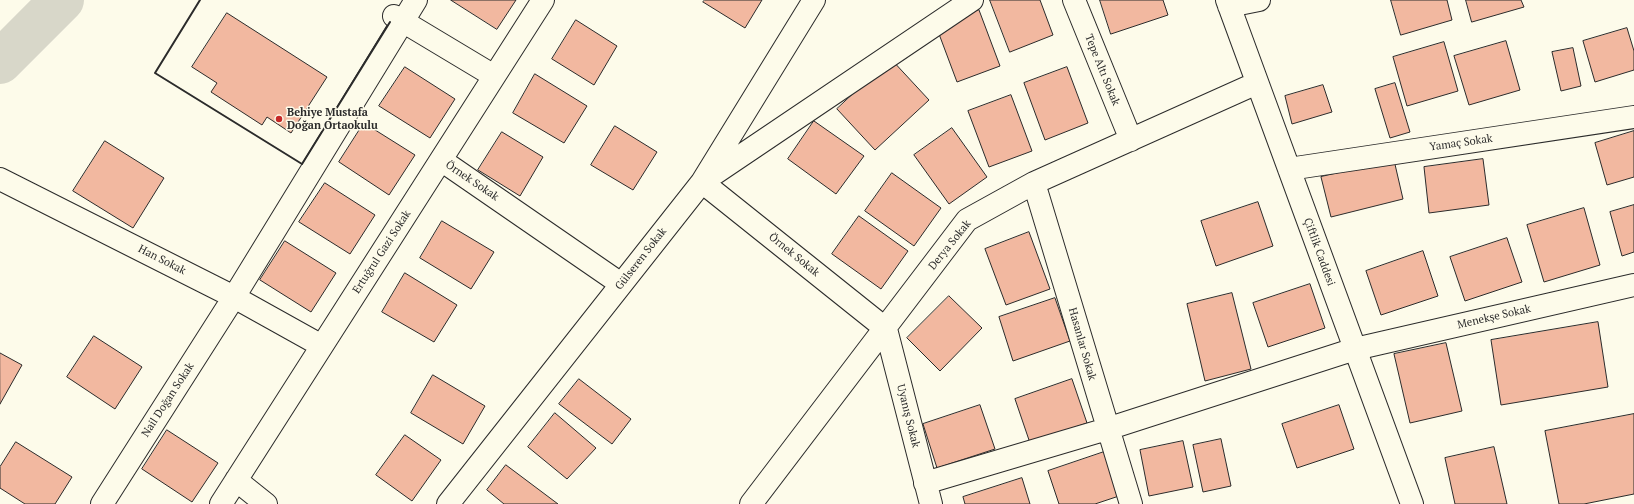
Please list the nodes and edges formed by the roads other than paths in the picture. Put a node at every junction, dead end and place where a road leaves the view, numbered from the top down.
1 (416, 0) edge
2 (543, 0) edge
3 (814, 0) edge
4 (972, 0) edge
5 (1074, 0) edge
6 (1259, 0) edge
7 (1228, 3) edge
8 (398, 19) junction
9 (494, 76) junction
10 (1258, 83) junction
11 (1634, 117) edge
12 (1131, 140) junction
13 (441, 160) junction
14 (1289, 169) junction
15 (0, 179) edge
16 (702, 182) junction
17 (1034, 183) junction
18 (621, 284) junction
19 (1634, 285) edge
20 (234, 297) junction
21 (886, 329) junction
22 (322, 346) junction
23 (1355, 349) junction
24 (1107, 430) junction
25 (236, 480) junction
26 (925, 482) junction
27 (102, 504) edge
28 (221, 504) edge
29 (266, 504) edge
30 (448, 504) edge
31 (751, 504) edge
32 (931, 504) edge
33 (1131, 504) edge
34 (1412, 504) edge

1 - 8 street, Nail Doğan Sokak
2 - 9 street, Ertuğrul Gazi Sokak
3 - 16 street, Gülseren Sokak
4 - 16 street
5 - 12 street, Tepe Altı Sokak
6 - 7 street
7 - 10 street, Çiftlik Caddesi
8 - 9 street
8 - 20 street, Nail Doğan Sokak
9 - 13 street, Ertuğrul Gazi Sokak
10 - 12 street, Derya Sokak
10 - 14 street, Çiftlik Caddesi
11 - 14 street, Yamaç Sokak
12 - 17 street, Derya Sokak
13 - 18 street, Örnek Sokak
13 - 22 street, Ertuğrul Gazi Sokak
14 - 23 street, Çiftlik Caddesi
15 - 20 street, Han Sokak
16 - 18 street, Gülseren Sokak
16 - 21 street, Örnek Sokak
17 - 21 street, Derya Sokak
17 - 24 street, Hasanlar Sokak
18 - 30 street, Gülseren Sokak
19 - 23 street, Menekşe Sokak
20 - 22 street, Han Sokak
20 - 27 street, Nail Doğan Sokak
21 - 26 street, Uyanış Sokak
21 - 31 street, Derya Sokak
22 - 25 street, Ertuğrul Gazi Sokak
23 - 24 street, Menekşe Sokak
23 - 34 street, Çiftlik Caddesi
24 - 26 street, Menekşe Sokak
24 - 33 street, Hasanlar Sokak
25 - 28 street, Ertuğrul Gazi Sokak
25 - 29 street
26 - 32 street, Uyanış Sokak

